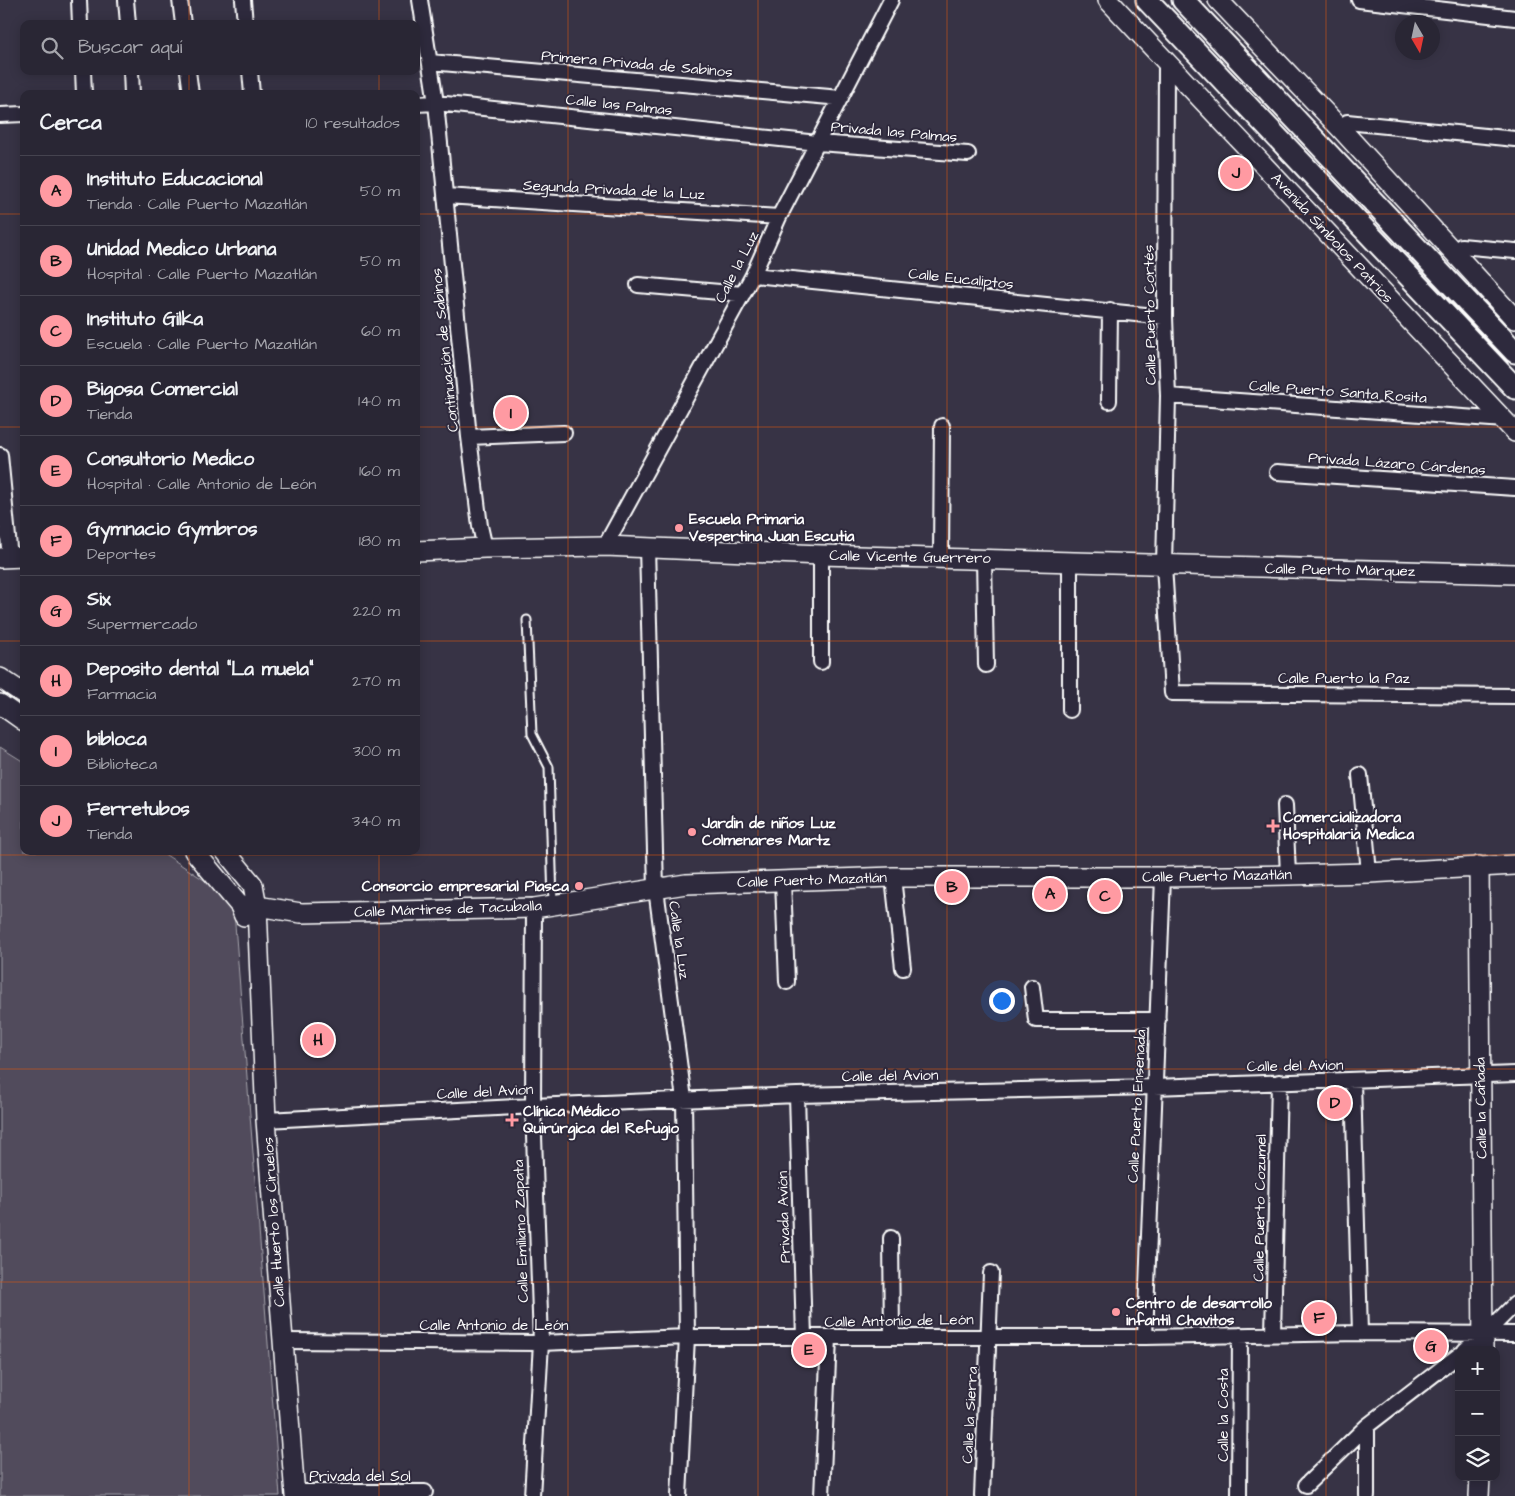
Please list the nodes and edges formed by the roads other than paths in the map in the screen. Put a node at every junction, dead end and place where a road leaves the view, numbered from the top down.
1 (79, 0) edge
2 (126, 0) edge
3 (180, 0) edge
4 (243, 0) edge
5 (420, 0) edge
6 (891, 0) edge
7 (1108, 0) edge
8 (1147, 0) edge
9 (1183, 0) edge
10 (1218, 0) edge
11 (1359, 0) edge
12 (1515, 18) edge
13 (80, 20) edge
14 (128, 20) edge
15 (182, 20) edge
16 (245, 20) edge
17 (430, 62) junction
18 (1166, 63) junction
19 (82, 75) edge
20 (131, 75) edge
21 (189, 75) edge
22 (250, 75) edge
23 (84, 90) edge
24 (132, 90) edge
25 (190, 90) edge
26 (252, 90) edge
27 (841, 98) junction
28 (436, 102) junction
29 (420, 104) edge
30 (20, 114) edge
31 (0, 115) edge
32 (1340, 128) junction
33 (1515, 140) edge
34 (818, 142) junction
35 (968, 154) dead end
36 (446, 196) junction
37 (779, 217) junction
38 (1515, 251) edge
39 (1454, 252) junction
40 (753, 276) junction
41 (638, 285) dead end
42 (743, 294) junction
43 (1110, 310) junction
44 (1165, 317) junction
45 (1515, 319) edge
46 (1515, 352) edge
47 (1515, 388) edge
48 (1168, 396) junction
49 (1109, 401) dead end
50 (942, 426) dead end
51 (1510, 426) edge
52 (564, 433) dead end
53 (469, 438) junction
54 (0, 455) edge
55 (1277, 472) dead end
56 (1515, 488) edge
57 (604, 546) junction
58 (647, 547) junction
59 (485, 548) junction
60 (420, 551) edge
61 (821, 555) junction
62 (11, 558) edge
63 (941, 558) junction
64 (984, 559) junction
65 (1070, 562) junction
66 (1164, 565) junction
67 (1515, 574) edge
68 (527, 620) dead end
69 (821, 662) dead end
70 (986, 665) dead end
71 (0, 678) edge
72 (20, 693) edge
73 (1172, 693) joint
74 (1515, 696) edge
75 (20, 702) edge
76 (1070, 710) dead end
77 (12, 713) edge
78 (1360, 775) dead end
79 (1285, 805) dead end
80 (198, 855) edge
81 (228, 855) edge
82 (1515, 865) edge
83 (1479, 866) junction
84 (1369, 873) junction
85 (1288, 875) junction
86 (1163, 877) junction
87 (893, 878) junction
88 (782, 881) junction
89 (656, 889) junction
90 (248, 906) junction
91 (553, 906) junction
92 (534, 908) junction
93 (903, 968) dead end
94 (787, 982) dead end
95 (1032, 987) dead end
96 (1158, 1020) junction
97 (1515, 1074) edge
98 (1481, 1075) junction
99 (1353, 1081) junction
100 (1279, 1082) junction
101 (1154, 1086) junction
102 (797, 1095) junction
103 (684, 1099) junction
104 (533, 1106) junction
105 (266, 1120) junction
106 (891, 1238) dead end
107 (991, 1273) dead end
108 (1515, 1304) edge
109 (1360, 1333) junction
110 (1240, 1334) junction
111 (1273, 1334) junction
112 (1515, 1334) edge
113 (990, 1336) junction
114 (1145, 1336) junction
115 (687, 1337) junction
116 (892, 1337) junction
117 (804, 1338) junction
118 (829, 1338) junction
119 (283, 1341) junction
120 (1484, 1342) edge
121 (541, 1343) junction
122 (1455, 1357) edge
123 (1367, 1426) junction
124 (1480, 1481) edge
125 (1306, 1485) dead end
126 (426, 1492) dead end
127 (294, 1494) edge
128 (532, 1496) edge
129 (679, 1496) edge
130 (822, 1496) edge
131 (982, 1496) edge
132 (1239, 1496) edge
133 (1367, 1496) edge
134 (1480, 1496) edge

1 - 13 street
2 - 14 street
3 - 15 street
4 - 16 street
5 - 17 street, Continuación de Sabinos
6 - 27 street, Calle la Luz
7 - 18 street, Avenida Símbolos Patrios
8 - 47 main road, Avenida Símbolos Patrios
9 - 46 main road
10 - 32 street
11 - 12 street
17 - 27 street, Primera Privada de Sabinos
17 - 28 street, Continuación de Sabinos
18 - 44 street, Calle Puerto Cortés
18 - 51 street, Avenida Símbolos Patrios
19 - 23 street
20 - 24 street
21 - 25 street
22 - 26 street
27 - 34 street, Calle la Luz
28 - 29 street, Calle las Palmas
28 - 34 street, Calle las Palmas
28 - 36 street, Continuación de Sabinos
30 - 31 street
32 - 33 street
32 - 39 street
34 - 35 street, Privada las Palmas
34 - 37 street, Calle la Luz
36 - 37 street, Segunda Privada de la Luz
36 - 53 street, Continuación de Sabinos
37 - 40 street, Calle la Luz
38 - 39 street
39 - 45 street
40 - 42 street, Calle la Luz
40 - 43 street, Calle Eucaliptos
41 - 42 street
42 - 57 street, Calle la Luz
43 - 44 street, Calle Eucaliptos
43 - 49 street
44 - 48 street, Calle Puerto Cortés
48 - 51 street, Calle Puerto Santa Rosita
48 - 66 street, Calle Puerto Cortés
50 - 63 street
52 - 53 street
53 - 59 street, Continuación de Sabinos
54 - 62 street
55 - 56 street, Privada Lázaro Cárdenas
57 - 58 street, Calle Vicente Guerrero
57 - 59 street, Calle Vicente Guerrero
58 - 61 street, Calle Vicente Guerrero
58 - 89 street, Calle la Luz
59 - 60 street, Calle Vicente Guerrero
61 - 63 street, Calle Vicente Guerrero
61 - 69 street
63 - 64 street, Calle Vicente Guerrero
64 - 65 street, Calle Vicente Guerrero
64 - 70 street
65 - 66 street, Calle Vicente Guerrero
65 - 76 street
66 - 67 street, Calle Puerto Márquez
66 - 73 street, Calle Puerto Cortés
68 - 91 lane
71 - 72 street
73 - 74 street, Calle Puerto la Paz
75 - 77 street
78 - 84 street
79 - 85 street
80 - 90 street
81 - 90 street, Calle Huerto los Ciruelos
82 - 83 street, Calle Puerto Mazatlán
83 - 84 street, Calle Puerto Mazatlán
83 - 98 street, Calle la Cañada
84 - 85 street, Calle Puerto Mazatlán
85 - 86 street, Calle Puerto Mazatlán
86 - 87 street, Calle Puerto Mazatlán
86 - 96 street, Calle Puerto Ensenada
87 - 88 street, Calle Puerto Mazatlán
87 - 93 street
88 - 89 street, Calle Puerto Mazatlán
88 - 94 street
89 - 91 street, Calle Mártires de Tacuballa
89 - 103 street, Calle la Luz
90 - 92 street, Calle Mártires de Tacuballa
90 - 105 street, Calle Huerto los Ciruelos
91 - 92 street, Calle Mártires de Tacuballa
92 - 104 street, Calle Emiliano Zapata
95 - 96 street
96 - 101 street, Calle Puerto Ensenada
97 - 98 street, Calle del Avion
98 - 99 street, Calle del Avion
98 - 120 street, Calle la Cañada
99 - 100 street, Calle del Avion
99 - 109 street
100 - 101 street, Calle del Avion
100 - 111 street, Calle Puerto Cozumel
101 - 102 street, Calle del Avion
101 - 114 street, Calle Puerto Ensenada
102 - 103 street, Calle del Avion
102 - 117 street, Privada Avión
103 - 104 street, Calle del Avion
103 - 115 street, Calle la Luz
104 - 105 street, Calle del Avion
104 - 121 street, Calle Emiliano Zapata
105 - 119 street, Calle Huerto los Ciruelos
106 - 116 street
107 - 113 street, Calle la Sierra
108 - 120 street
109 - 111 street, Calle Antonio de León
109 - 120 street, Calle Antonio de León
110 - 111 street, Calle Antonio de León
110 - 114 street, Calle Antonio de León
110 - 132 street, Calle la Costa
112 - 120 street, Calle Antonio de León
113 - 114 street, Calle Antonio de León
113 - 116 street, Calle Antonio de León
113 - 131 street, Calle la Sierra
115 - 117 street, Calle Antonio de León
115 - 121 street, Calle Antonio de León
115 - 129 street, Calle la Luz
116 - 118 street, Calle Antonio de León
117 - 118 street, Calle Antonio de León
118 - 130 street
119 - 121 street, Calle Antonio de León
119 - 127 street, Calle Huerto los Ciruelos
121 - 128 street, Calle Emiliano Zapata
122 - 123 street
123 - 125 street
123 - 133 street
124 - 134 street
126 - 127 street, Privada del Sol

